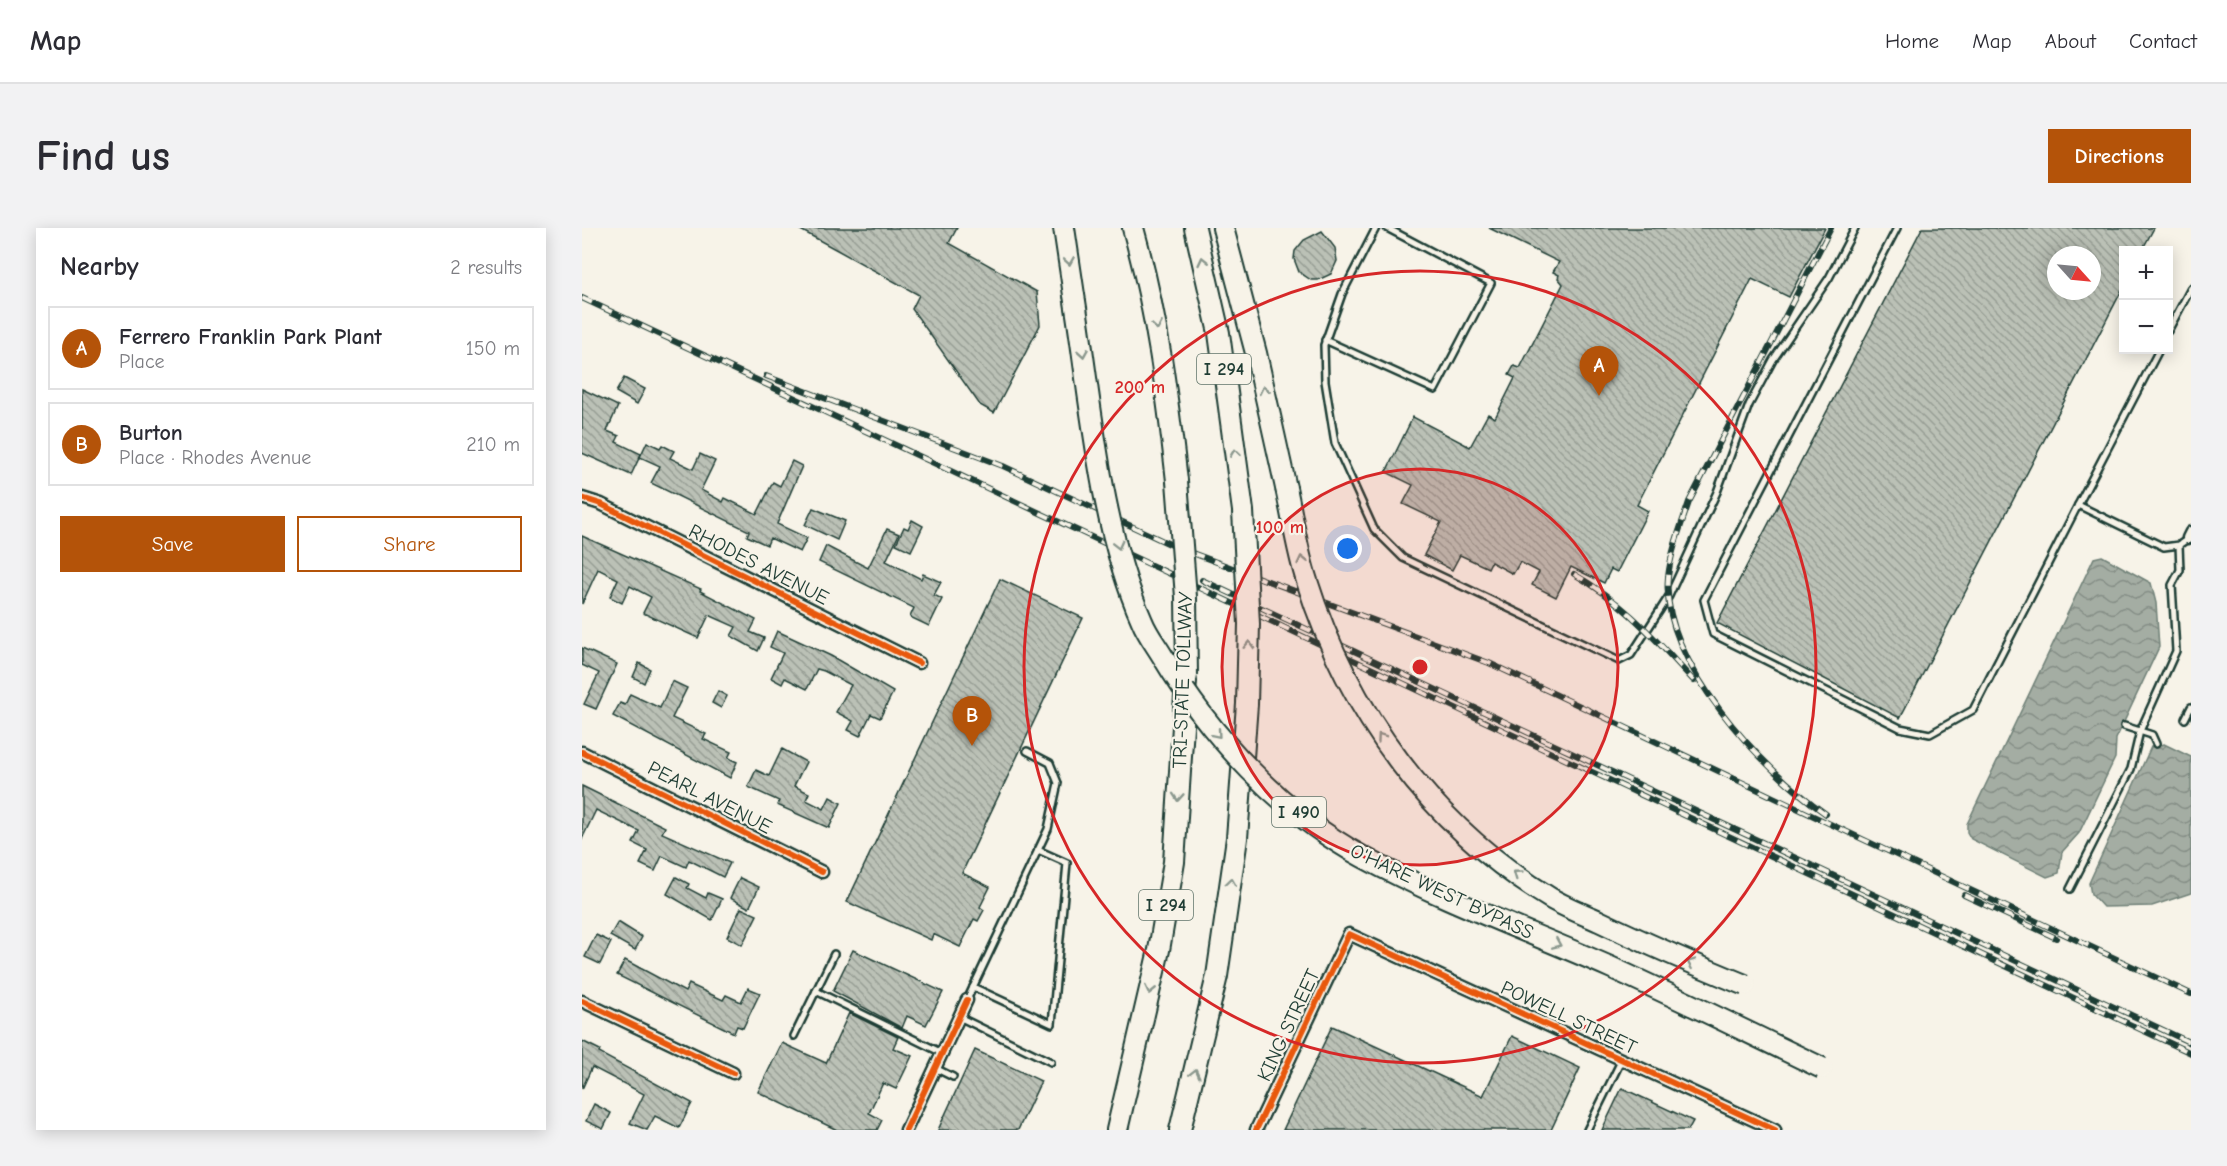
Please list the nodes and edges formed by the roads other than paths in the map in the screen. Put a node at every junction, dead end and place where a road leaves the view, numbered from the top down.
1 (1064, 228) edge
2 (1133, 228) edge
3 (1195, 228) edge
4 (1223, 228) edge
5 (1376, 228) edge
6 (1387, 228) edge
7 (1855, 228) edge
8 (1897, 228) edge
9 (2191, 288) edge
10 (2173, 323) edge
11 (1325, 340) junction
12 (2157, 354) edge
13 (582, 498) edge
14 (2078, 505) junction
15 (2187, 539) edge
16 (919, 663) dead end
17 (2191, 707) edge
18 (2185, 719) dead end
19 (2124, 726) dead end
20 (2140, 731) junction
21 (2156, 744) dead end
22 (1027, 751) dead end
23 (582, 752) edge
24 (1038, 850) junction
25 (822, 872) dead end
26 (2070, 889) dead end
27 (1349, 934) joint
28 (834, 954) dead end
29 (1744, 986) dead end
30 (973, 987) junction
31 (816, 991) junction
32 (967, 1000) joint
33 (582, 1001) edge
34 (959, 1017) junction
35 (794, 1036) dead end
36 (942, 1053) junction
37 (1622, 1059) junction
38 (1051, 1062) dead end
39 (935, 1068) junction
40 (1821, 1068) dead end
41 (733, 1073) dead end
42 (953, 1077) dead end
43 (906, 1130) edge
44 (1117, 1130) edge
45 (1180, 1130) edge
46 (1256, 1130) edge
47 (1587, 1130) edge
48 (1775, 1130) edge

1 -> 40 highway, O'HARE WEST BYPASS / I 490, bridge
2 -> 44 highway, TRI-STATE TOLLWAY / I 294, bridge
45 -> 3 highway, I 294, bridge
29 -> 4 highway, O'HARE WEST BYPASS, bridge
5 - 11 lane
6 - 11 lane
7 - 11 lane
8 - 14 lane
9 - 10 lane
12 - 14 lane
13 - 16 street, RHODES AVENUE
14 - 15 lane
15 - 20 lane
17 - 18 lane
19 - 20 lane
20 - 21 lane
20 - 26 lane
22 - 24 lane
23 - 25 street, PEARL AVENUE
24 - 30 lane
24 - 30 lane
27 - 37 street, POWELL STREET
27 - 46 street, KING STREET
28 - 31 lane
30 - 32 lane
31 - 35 lane
31 - 36 lane
32 - 34 street
33 - 41 street
34 - 36 street
34 - 38 lane
36 - 39 street
37 - 47 lane
37 - 48 street, POWELL STREET
39 - 42 lane
39 - 43 street

